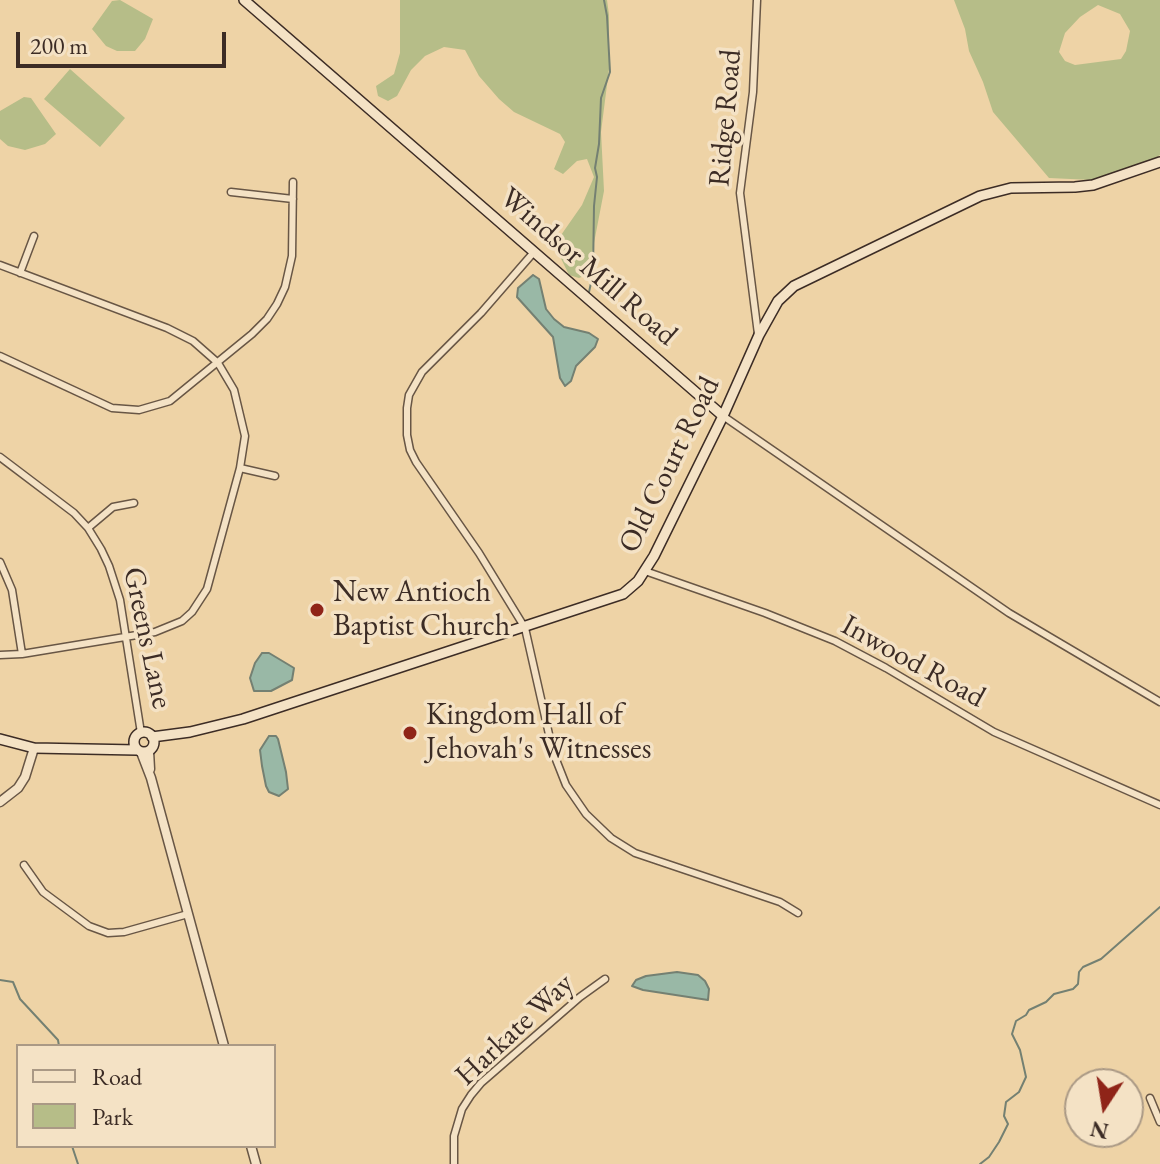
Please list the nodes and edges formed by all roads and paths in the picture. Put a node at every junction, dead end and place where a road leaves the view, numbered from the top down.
1 (244, 0) edge
2 (757, 0) edge
3 (1160, 162) edge
4 (293, 182) dead end
5 (231, 192) dead end
6 (293, 199) junction
7 (34, 236) dead end
8 (534, 252) junction
9 (0, 265) edge
10 (20, 273) junction
11 (759, 335) junction
12 (0, 356) edge
13 (218, 363) junction
14 (723, 416) junction
15 (0, 457) edge
16 (240, 468) junction
17 (275, 476) dead end
18 (134, 503) dead end
19 (88, 528) junction
20 (0, 562) edge
21 (645, 571) junction
22 (525, 628) junction
23 (125, 637) junction
24 (22, 654) junction
25 (0, 655) edge
26 (1160, 702) edge
27 (141, 733) joint
28 (0, 739) edge
29 (144, 746) junction
30 (34, 748) junction
31 (0, 802) edge
32 (1157, 804) edge
33 (24, 865) dead end
34 (798, 913) dead end
35 (188, 914) junction
36 (605, 979) dead end
37 (223, 1044) edge
38 (1150, 1098) dead end
39 (1160, 1122) edge
40 (454, 1164) edge

1 - 8 main road, Windsor Mill Road
2 - 11 street, Ridge Road
3 - 11 main road, Old Court Road
4 - 6 street
5 - 6 street
6 - 13 street
7 - 10 street
8 - 14 main road, Windsor Mill Road
8 - 22 street
9 - 10 street
10 - 13 street
11 - 14 main road, Old Court Road
12 - 13 street
13 - 16 street
14 - 21 main road, Old Court Road
14 - 26 street, Windsor Mill Road
15 - 19 street, Greens Lane
16 - 17 street
16 - 23 street
18 - 19 street
19 - 23 street, Greens Lane
20 - 24 street
21 - 22 main road, Old Court Road
21 - 32 street, Inwood Road
22 - 29 main road, Old Court Road
22 - 34 street
23 - 24 street
23 - 27 street, Greens Lane
24 - 25 street
27 - 29 main road
28 - 30 main road, Old Court Road
29 - 30 main road, Old Court Road
29 - 35 street, Greens Lane
30 - 31 street
33 - 35 street
35 - 37 street, Greens Lane
36 - 40 street, Harkate Way
38 - 39 street

